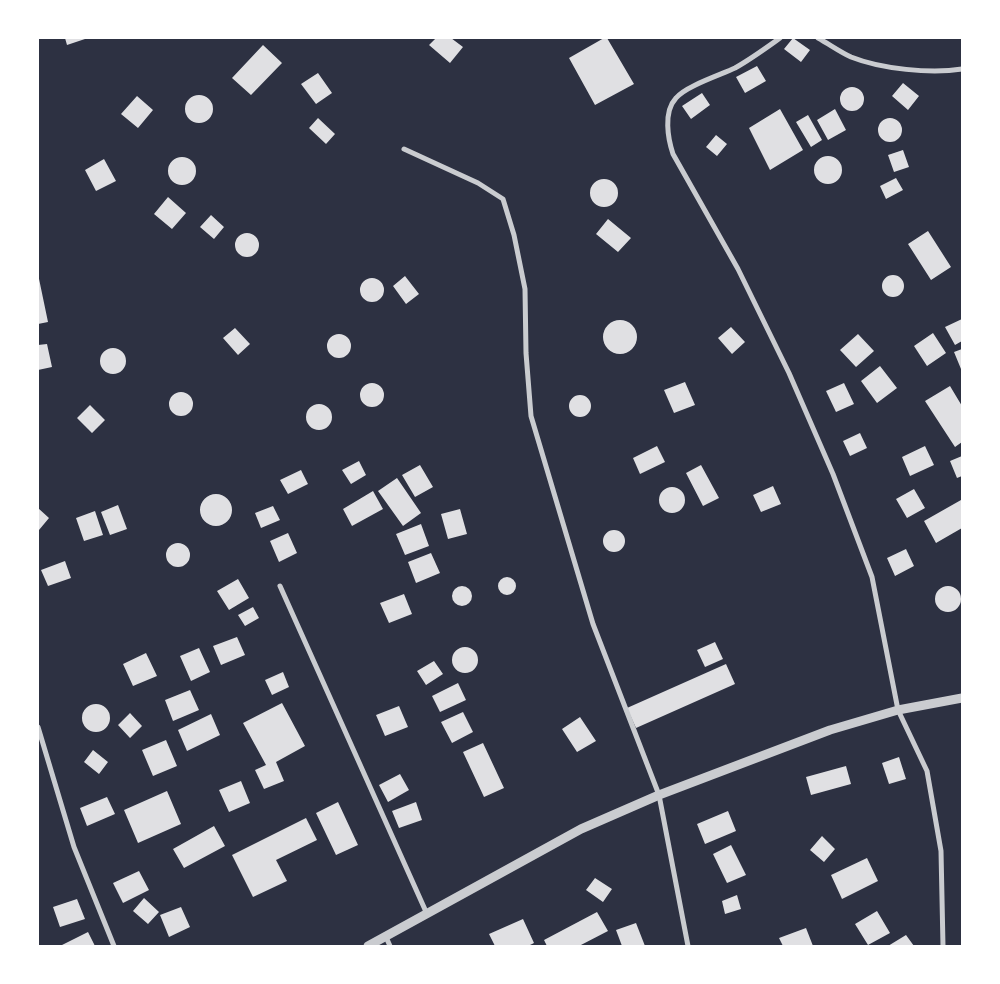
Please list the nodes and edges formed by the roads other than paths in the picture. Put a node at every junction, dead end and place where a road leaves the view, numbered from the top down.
1 (780, 38) edge
2 (818, 38) edge
3 (962, 69) edge
4 (404, 149) dead end
5 (280, 586) dead end
6 (962, 698) edge
7 (898, 710) junction
8 (38, 727) edge
9 (659, 795) junction
10 (427, 914) junction
11 (386, 937) junction
12 (114, 946) edge
13 (368, 946) edge
14 (390, 946) edge
15 (688, 946) edge
16 (943, 946) edge

1 - 7 street
2 - 3 street
4 - 9 street
5 - 10 street
6 - 7 street
7 - 9 street
7 - 16 street
8 - 12 street
9 - 10 street
9 - 15 street
10 - 11 street
11 - 13 street
11 - 14 street

